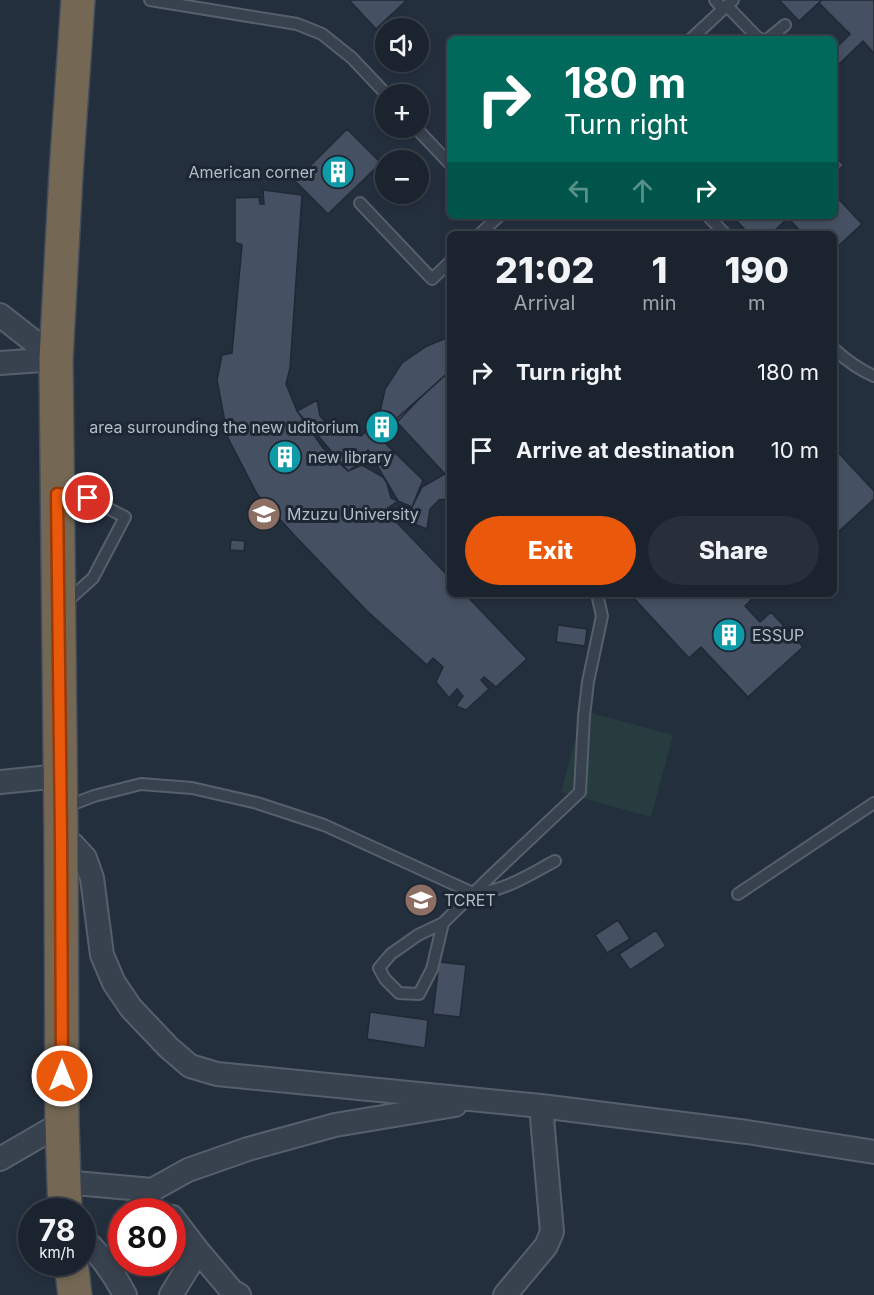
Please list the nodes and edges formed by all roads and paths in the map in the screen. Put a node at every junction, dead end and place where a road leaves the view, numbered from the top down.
1 (78, 0) edge
2 (150, 0) edge
3 (715, 0) edge
4 (728, 5) edge
5 (785, 25) dead end
6 (694, 36) edge
7 (755, 36) edge
8 (772, 36) edge
9 (377, 84) edge
10 (425, 138) edge
11 (447, 161) edge
12 (360, 203) dead end
13 (495, 219) edge
14 (711, 219) edge
15 (483, 231) edge
16 (722, 231) edge
17 (447, 265) edge
18 (0, 315) edge
19 (837, 352) edge
20 (56, 359) junction
21 (0, 363) edge
22 (874, 375) edge
23 (57, 494) junction
24 (598, 597) edge
25 (58, 610) junction
26 (1, 776) edge
27 (60, 776) junction
28 (874, 803) edge
29 (61, 823) junction
30 (555, 861) dead end
31 (473, 893) junction
32 (738, 894) dead end
33 (443, 923) junction
34 (483, 1100) junction
35 (541, 1106) junction
36 (62, 1123) junction
37 (874, 1152) edge
38 (0, 1159) edge
39 (152, 1190) junction
40 (64, 1197) edge
41 (158, 1198) edge
42 (186, 1235) edge
43 (96, 1250) edge
44 (198, 1251) junction
45 (73, 1276) edge
46 (75, 1295) edge
47 (125, 1295) edge
48 (171, 1295) edge
49 (239, 1295) edge
50 (505, 1295) edge

1 - 20 highway
2 - 9 lane
3 - 4 lane
4 - 6 lane
4 - 7 lane
5 - 8 lane
10 - 11 lane
12 - 17 lane
13 - 15 lane
14 - 16 lane
18 - 20 street
19 - 22 lane
20 - 21 street
20 - 23 highway
23 - 25 highway
23 - 25 lane
24 - 31 lane
25 - 27 highway
26 - 27 street
27 - 29 highway
28 - 32 lane
29 - 31 lane
29 - 34 street
29 - 36 highway
30 - 31 lane
31 - 33 lane
33 - 33 lane
34 - 35 street
34 - 39 street
35 - 37 street
35 - 50 street
36 - 38 street
36 - 40 highway
39 - 40 street
39 - 41 street
42 - 44 street
43 - 47 street
44 - 48 street
44 - 49 street
45 - 46 highway

